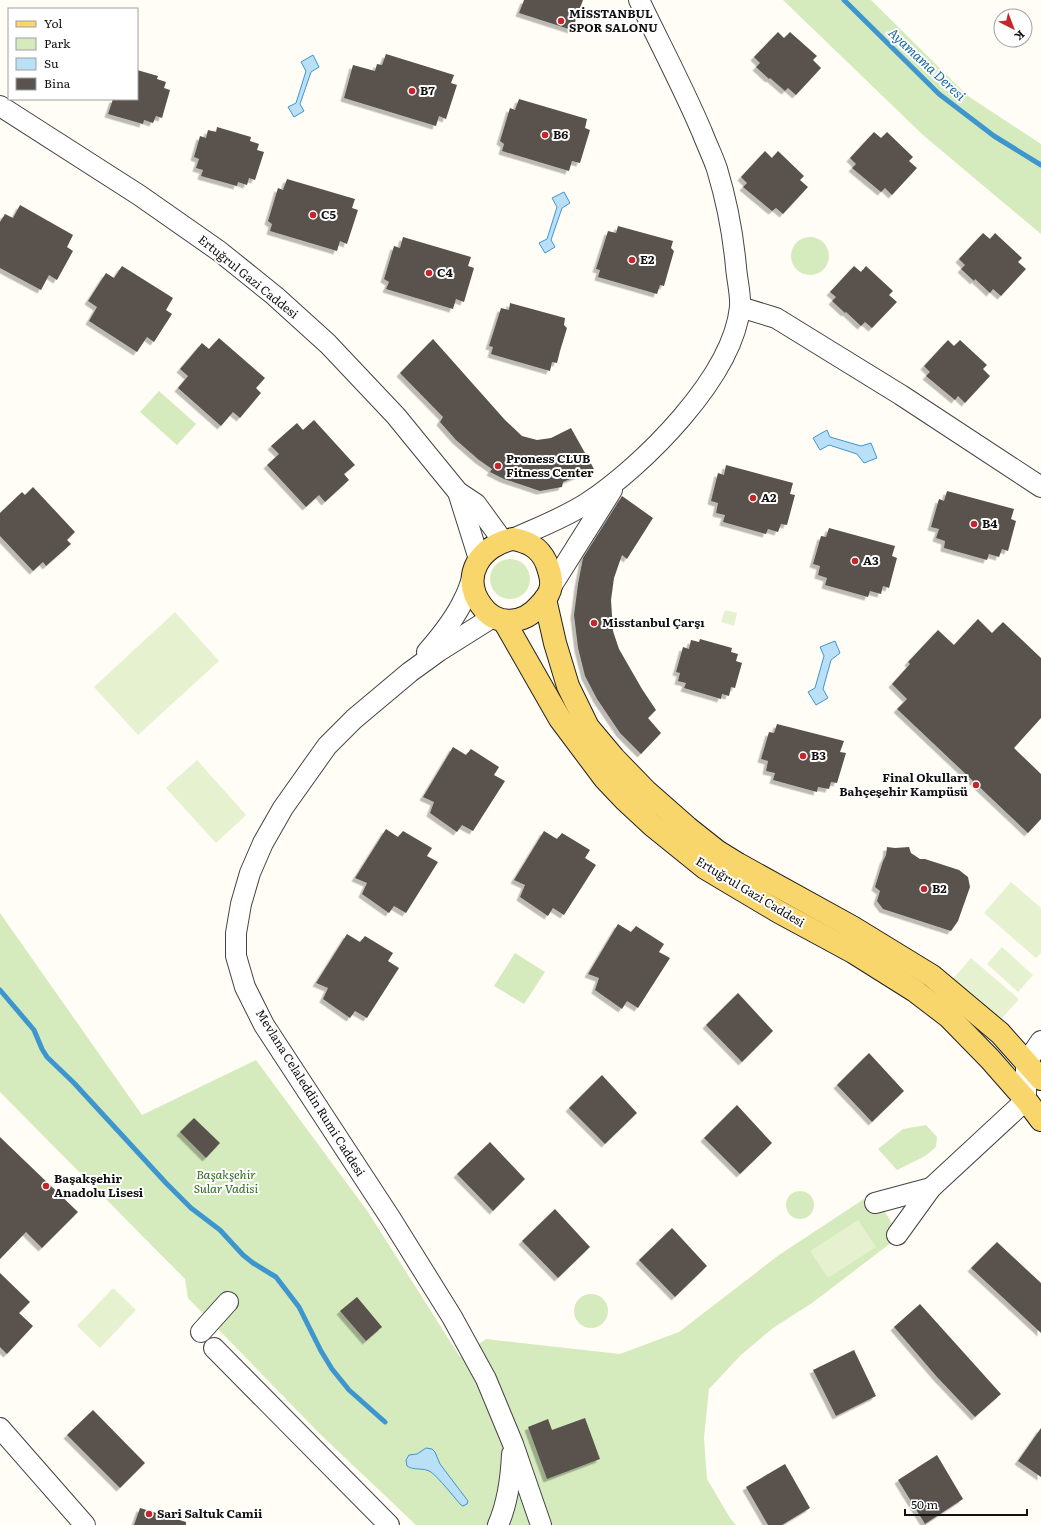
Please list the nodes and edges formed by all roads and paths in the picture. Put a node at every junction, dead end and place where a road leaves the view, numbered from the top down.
1 (639, 0) edge
2 (0, 106) edge
3 (740, 307) junction
4 (618, 480) junction
5 (1041, 487) edge
6 (458, 492) junction
7 (508, 540) junction
8 (476, 568) junction
9 (548, 593) junction
10 (499, 619) junction
11 (410, 672) junction
12 (1041, 1041) edge
13 (1026, 1063) junction
14 (1041, 1079) edge
15 (1026, 1100) junction
16 (1041, 1120) edge
17 (931, 1188) junction
18 (875, 1202) dead end
19 (897, 1235) dead end
20 (228, 1302) dead end
21 (201, 1332) dead end
22 (214, 1348) dead end
23 (0, 1428) edge
24 (513, 1444) junction
25 (85, 1525) edge
26 (389, 1525) edge
27 (498, 1525) edge
28 (541, 1525) edge

1 - 3 street
2 - 6 street, Ertuğrul Gazi Caddesi
3 - 4 street
3 - 5 street
4 - 7 street
4 - 9 street
6 - 7 street
6 - 8 street
7 - 8 main road
7 - 9 main road
8 - 10 main road
8 - 11 street, Mevlana Celaleddin Rumi Caddesi
9 - 10 main road
9 - 13 main road, Ertuğrul Gazi Caddesi
10 - 11 street, Mevlana Celaleddin Rumi Caddesi
10 - 15 main road, Ertuğrul Gazi Caddesi
11 - 24 street, Mevlana Celaleddin Rumi Caddesi
12 - 13 street
13 - 14 main road, Ertuğrul Gazi Caddesi
13 - 15 street
15 - 16 main road, Ertuğrul Gazi Caddesi
15 - 17 street
17 - 18 street
17 - 19 street
20 - 21 street
22 - 26 street
23 - 25 street
24 - 27 street
24 - 28 street, Mevlana Celaleddin Rumi Caddesi

